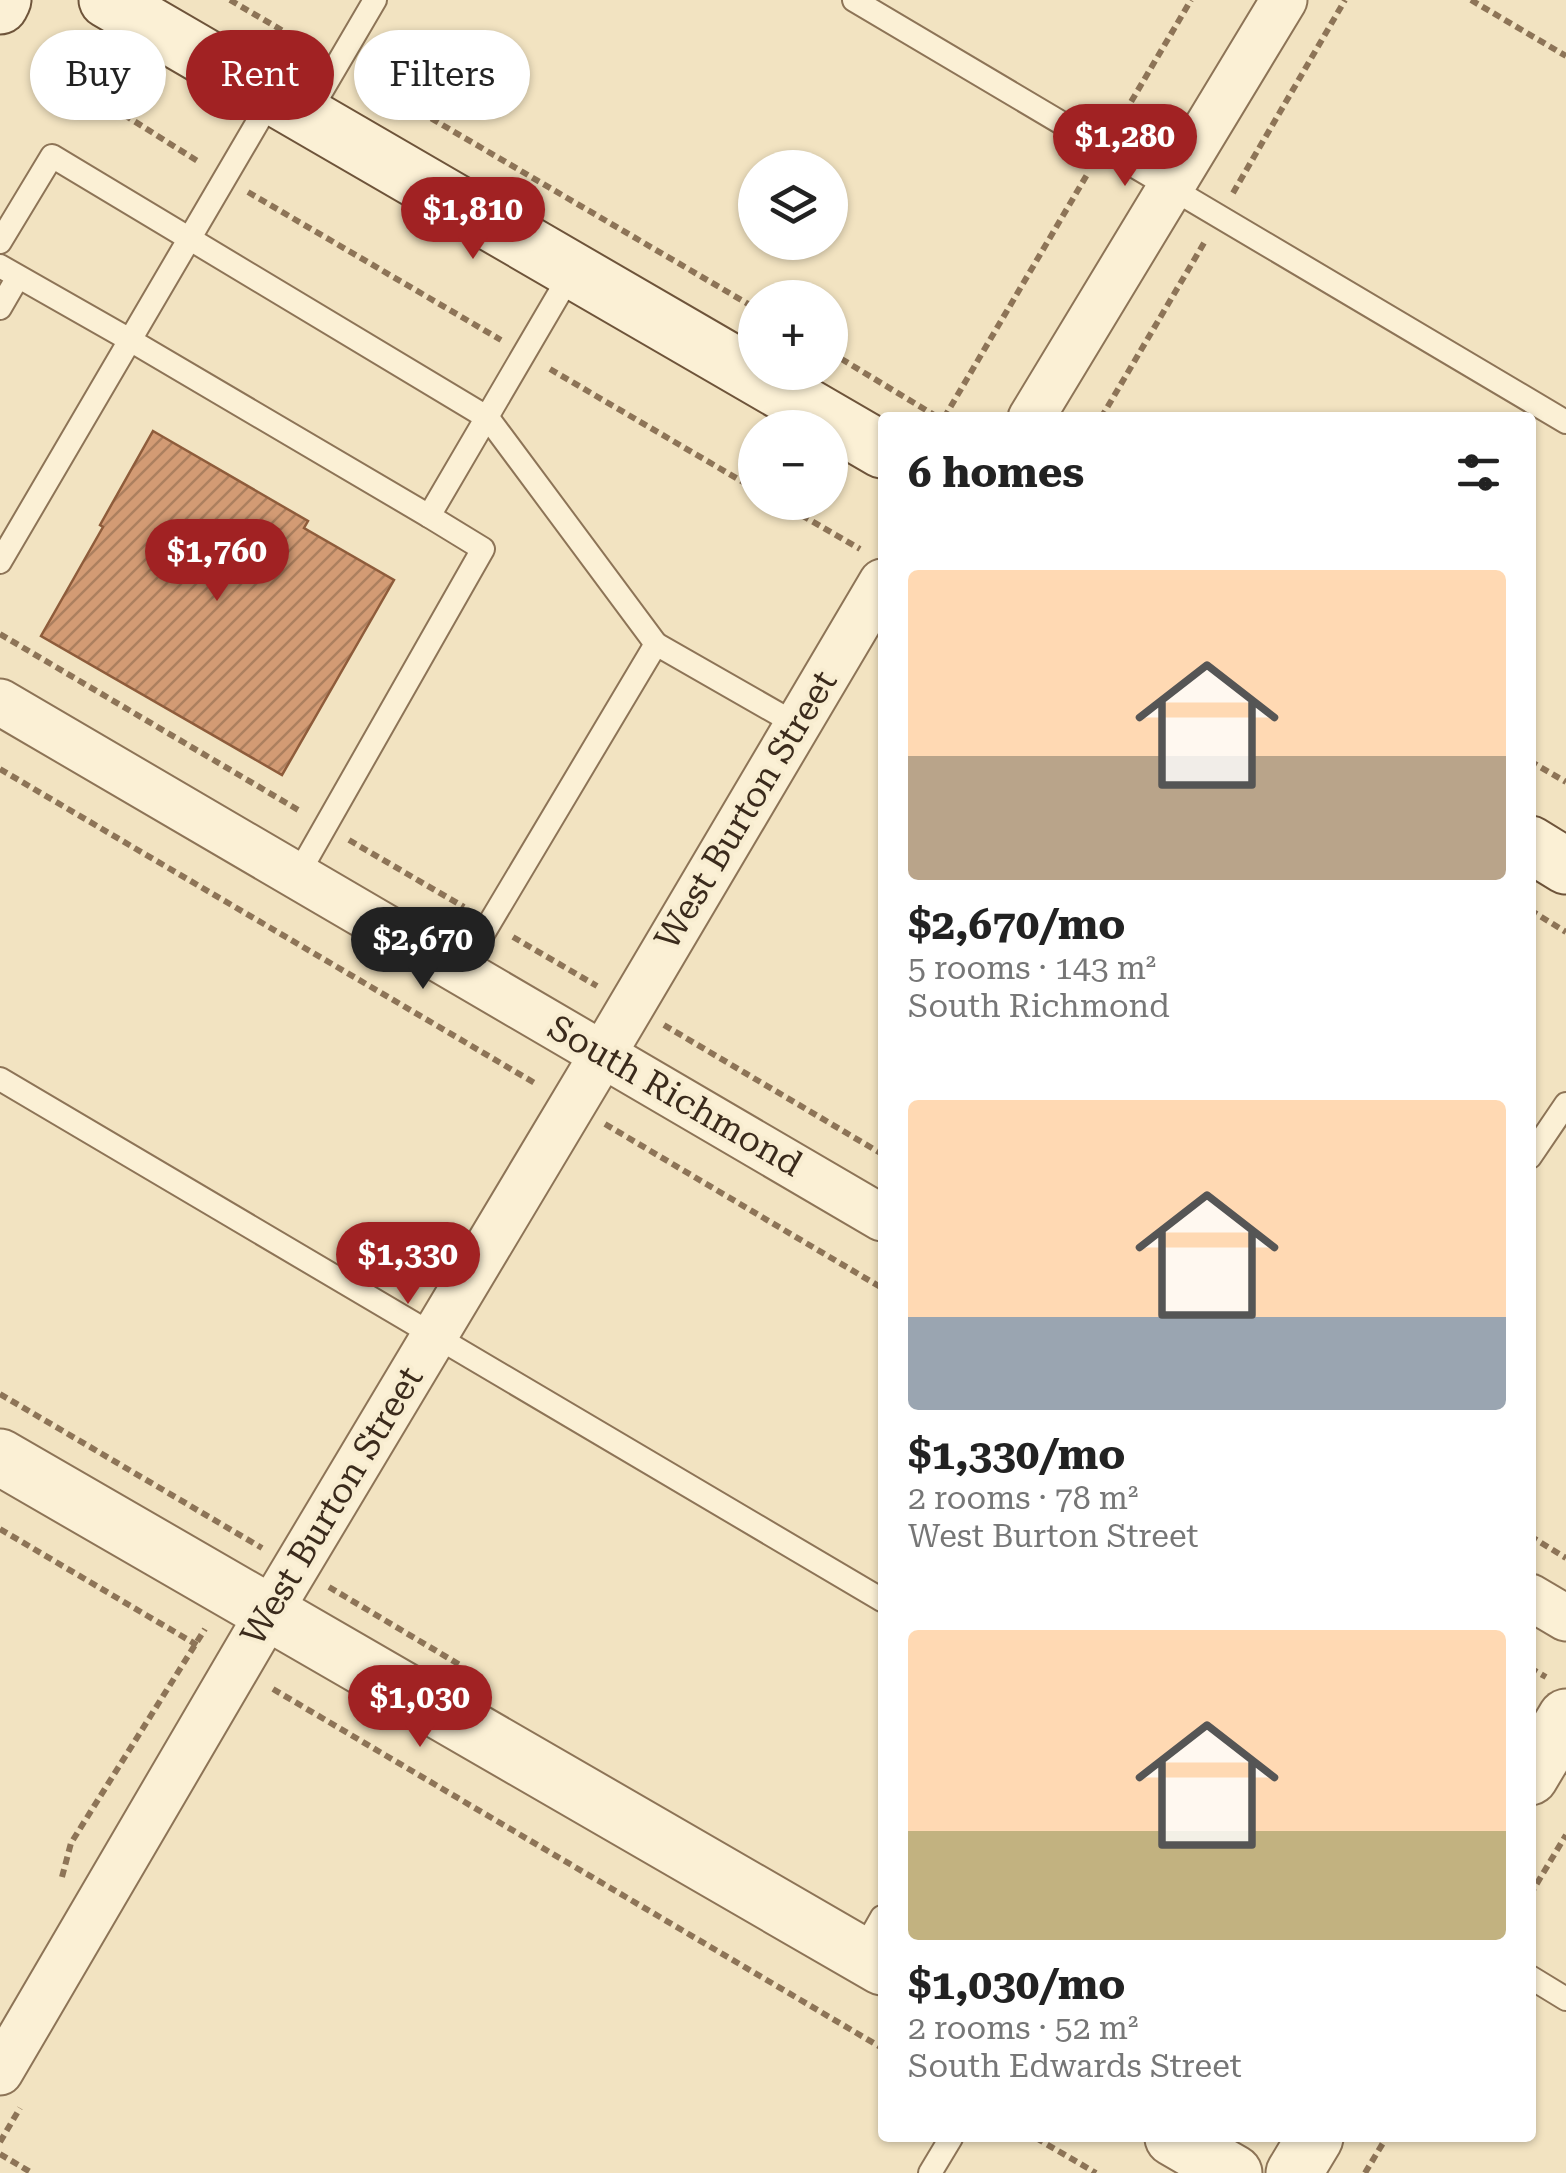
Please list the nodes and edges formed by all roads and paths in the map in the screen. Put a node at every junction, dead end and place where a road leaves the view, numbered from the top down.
1 (106, 0) edge
2 (230, 0) edge
3 (375, 0) edge
4 (854, 0) edge
5 (1191, 0) edge
6 (1284, 0) edge
7 (1471, 0) edge
8 (186, 46) edge
9 (1566, 56) edge
10 (338, 63) junction
11 (334, 67) edge
12 (133, 120) edge
13 (277, 120) edge
14 (314, 120) edge
15 (1104, 147) junction
16 (224, 178) junction
17 (1171, 187) junction
18 (191, 237) junction
19 (0, 242) edge
20 (573, 270) junction
21 (9, 271) edge
22 (738, 298) edge
23 (0, 308) edge
24 (130, 340) junction
25 (524, 354) junction
26 (848, 363) edge
27 (931, 412) edge
28 (945, 412) edge
29 (1035, 412) edge
30 (488, 418) junction
31 (1566, 422) edge
32 (878, 448) edge
33 (738, 479) edge
34 (428, 516) junction
35 (809, 520) edge
36 (0, 562) edge
37 (876, 566) edge
38 (0, 634) edge
39 (656, 644) junction
40 (0, 702) edge
41 (796, 724) junction
42 (1536, 764) edge
43 (0, 769) edge
44 (1566, 782) edge
45 (326, 826) junction
46 (1536, 848) edge
47 (1566, 866) edge
48 (297, 876) junction
49 (1536, 914) edge
50 (490, 923) junction
51 (1566, 932) edge
52 (461, 971) junction
53 (631, 1006) junction
54 (604, 1054) junction
55 (0, 1079) edge
56 (1566, 1104) edge
57 (572, 1105) junction
58 (1536, 1147) edge
59 (878, 1152) edge
60 (878, 1216) edge
61 (878, 1286) edge
62 (434, 1335) junction
63 (0, 1394) edge
64 (0, 1458) edge
65 (0, 1528) edge
66 (1536, 1540) edge
67 (1566, 1558) edge
68 (295, 1568) junction
69 (878, 1598) edge
70 (1536, 1600) edge
71 (268, 1614) junction
72 (1566, 1618) edge
73 (236, 1668) junction
74 (469, 1670) dead end
75 (1566, 1717) edge
76 (1536, 1768) edge
77 (1566, 1835) edge
78 (1536, 1885) edge
79 (875, 1946) edge
80 (1536, 1982) edge
81 (1566, 1999) edge
82 (878, 2046) edge
83 (0, 2072) edge
84 (949, 2142) edge
85 (1043, 2142) edge
86 (1180, 2142) edge
87 (1313, 2142) edge
88 (1384, 2142) edge
89 (0, 2154) edge
90 (32, 2173) edge
91 (930, 2173) edge
92 (1096, 2173) edge
93 (1234, 2173) edge
94 (1294, 2173) edge
95 (1365, 2173) edge

1 - 8 street
2 - 10 path
3 - 10 lane
4 - 15 lane
5 - 15 path
6 - 17 street
7 - 9 path
10 - 11 lane
10 - 22 path
12 - 16 path
13 - 16 lane
14 - 20 street
15 - 17 lane
15 - 28 path
16 - 18 lane
16 - 25 path
17 - 29 street
17 - 31 lane
18 - 19 lane
18 - 24 lane
18 - 30 lane
20 - 25 lane
20 - 32 street
21 - 23 lane
21 - 24 lane
24 - 34 lane
24 - 36 lane
25 - 30 lane
25 - 33 path
26 - 27 path
30 - 34 lane
30 - 39 lane
34 - 45 lane
35 - 37 path
37 - 41 street, West Burton Street
38 - 45 path
39 - 41 lane
39 - 50 lane
40 - 48 street, South Richmond
41 - 53 street, West Burton Street
42 - 44 path
43 - 57 path
45 - 48 lane
45 - 50 path
46 - 47 street
48 - 52 street, South Richmond
49 - 51 path
50 - 52 lane
50 - 53 path
52 - 54 street, South Richmond
53 - 54 street, West Burton Street
53 - 59 path
54 - 57 street, West Burton Street
54 - 60 street, South Richmond
55 - 62 lane
56 - 58 lane
57 - 61 path
57 - 62 street, West Burton Street
62 - 68 street, West Burton Street
62 - 69 lane
63 - 68 path
64 - 71 street
65 - 73 path
66 - 67 path
68 - 71 street, West Burton Street
68 - 74 path
70 - 72 street
71 - 73 street, West Burton Street
71 - 79 street
73 - 82 path
73 - 83 street, West Burton Street
75 - 76 street
77 - 78 path
80 - 81 lane
84 - 91 lane
85 - 92 path
86 - 93 street
87 - 94 street
88 - 95 path
89 - 90 path

